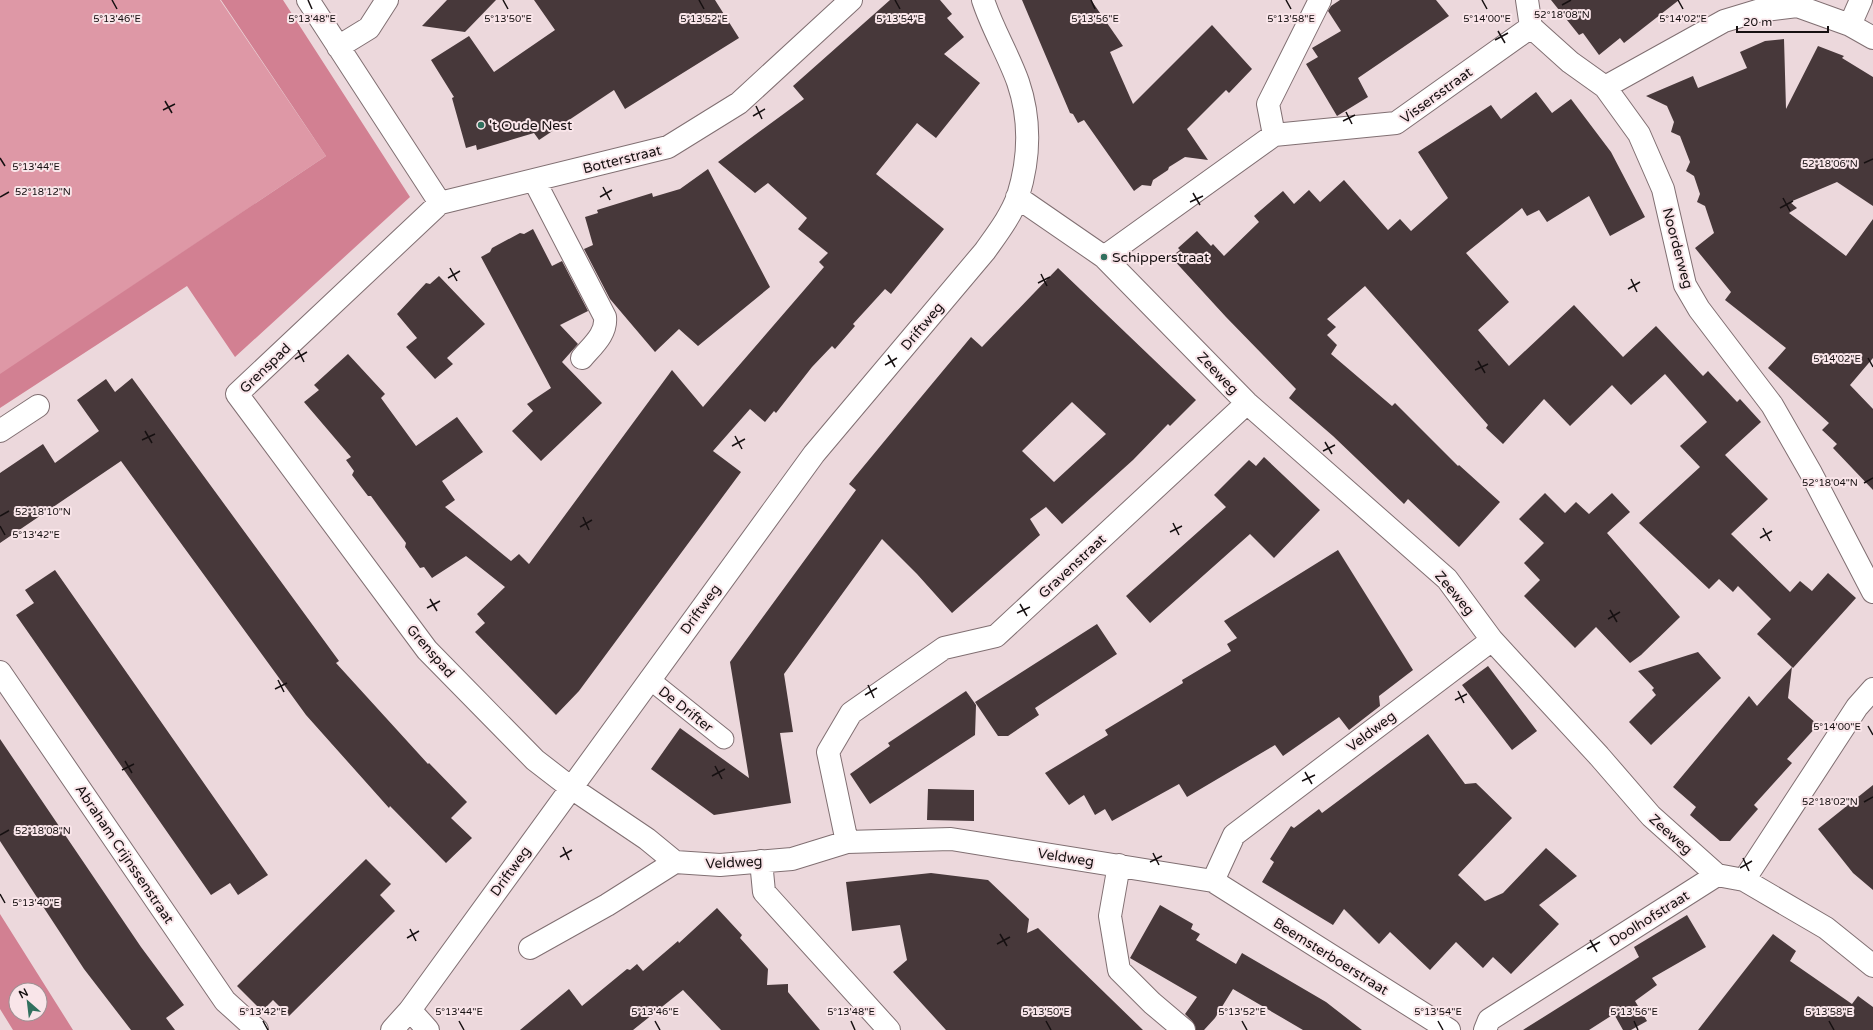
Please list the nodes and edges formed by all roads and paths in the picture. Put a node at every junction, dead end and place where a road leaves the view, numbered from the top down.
1 (308, 0) edge
2 (387, 0) edge
3 (851, 0) edge
4 (983, 0) edge
5 (1320, 0) edge
6 (1527, 0) edge
7 (1861, 0) edge
8 (1850, 25) junction
9 (1531, 27) junction
10 (1873, 38) edge
11 (338, 47) junction
12 (1605, 88) junction
13 (1274, 135) junction
14 (534, 180) junction
15 (1018, 197) junction
16 (440, 203) junction
17 (1104, 256) junction
18 (582, 358) dead end
19 (1247, 403) junction
20 (38, 406) dead end
21 (0, 431) edge
22 (1873, 592) edge
23 (1492, 640) junction
24 (0, 672) edge
25 (649, 679) junction
26 (1873, 689) edge
27 (724, 739) dead end
28 (570, 787) junction
29 (847, 842) junction
30 (761, 861) junction
31 (674, 862) junction
32 (1119, 865) junction
33 (1718, 875) junction
34 (1744, 880) junction
35 (1213, 881) junction
36 (530, 948) dead end
37 (1873, 966) edge
38 (410, 1010) junction
39 (257, 1030) edge
40 (392, 1030) edge
41 (428, 1030) edge
42 (889, 1030) edge
43 (1184, 1030) edge
44 (1449, 1030) edge
45 (1485, 1030) edge

1 - 11 street
2 - 11 street
3 - 14 street, Botterstraat
4 - 15 street, Driftweg
5 - 13 street
6 - 9 street
7 - 8 street
8 - 10 street
8 - 12 street
9 - 12 street, Noorderweg
9 - 13 street, Vissersstraat
11 - 16 street
12 - 22 street, Noorderweg
13 - 17 street, Vissersstraat
14 - 16 street, Botterstraat
14 - 18 street
15 - 17 street, Zeeweg
15 - 25 street, Driftweg
16 - 28 street, Grenspad
17 - 19 street, Zeeweg
19 - 23 street, Zeeweg
19 - 29 street, Gravenstraat
20 - 21 street
23 - 33 street, Zeeweg
23 - 35 street, Veldweg
24 - 39 street, Abraham Crijnssenstraat
25 - 27 street, De Drifter
25 - 28 street, Driftweg
26 - 34 street
28 - 31 street
28 - 38 street, Driftweg
29 - 30 street, Veldweg
29 - 32 street, Veldweg
30 - 31 street, Veldweg
30 - 42 street
31 - 36 street
32 - 35 street, Veldweg
32 - 43 street
33 - 34 street
33 - 45 street, Doolhofstraat
34 - 37 street
35 - 44 street, Beemsterboerstraat
38 - 40 street, Driftweg
38 - 41 street

